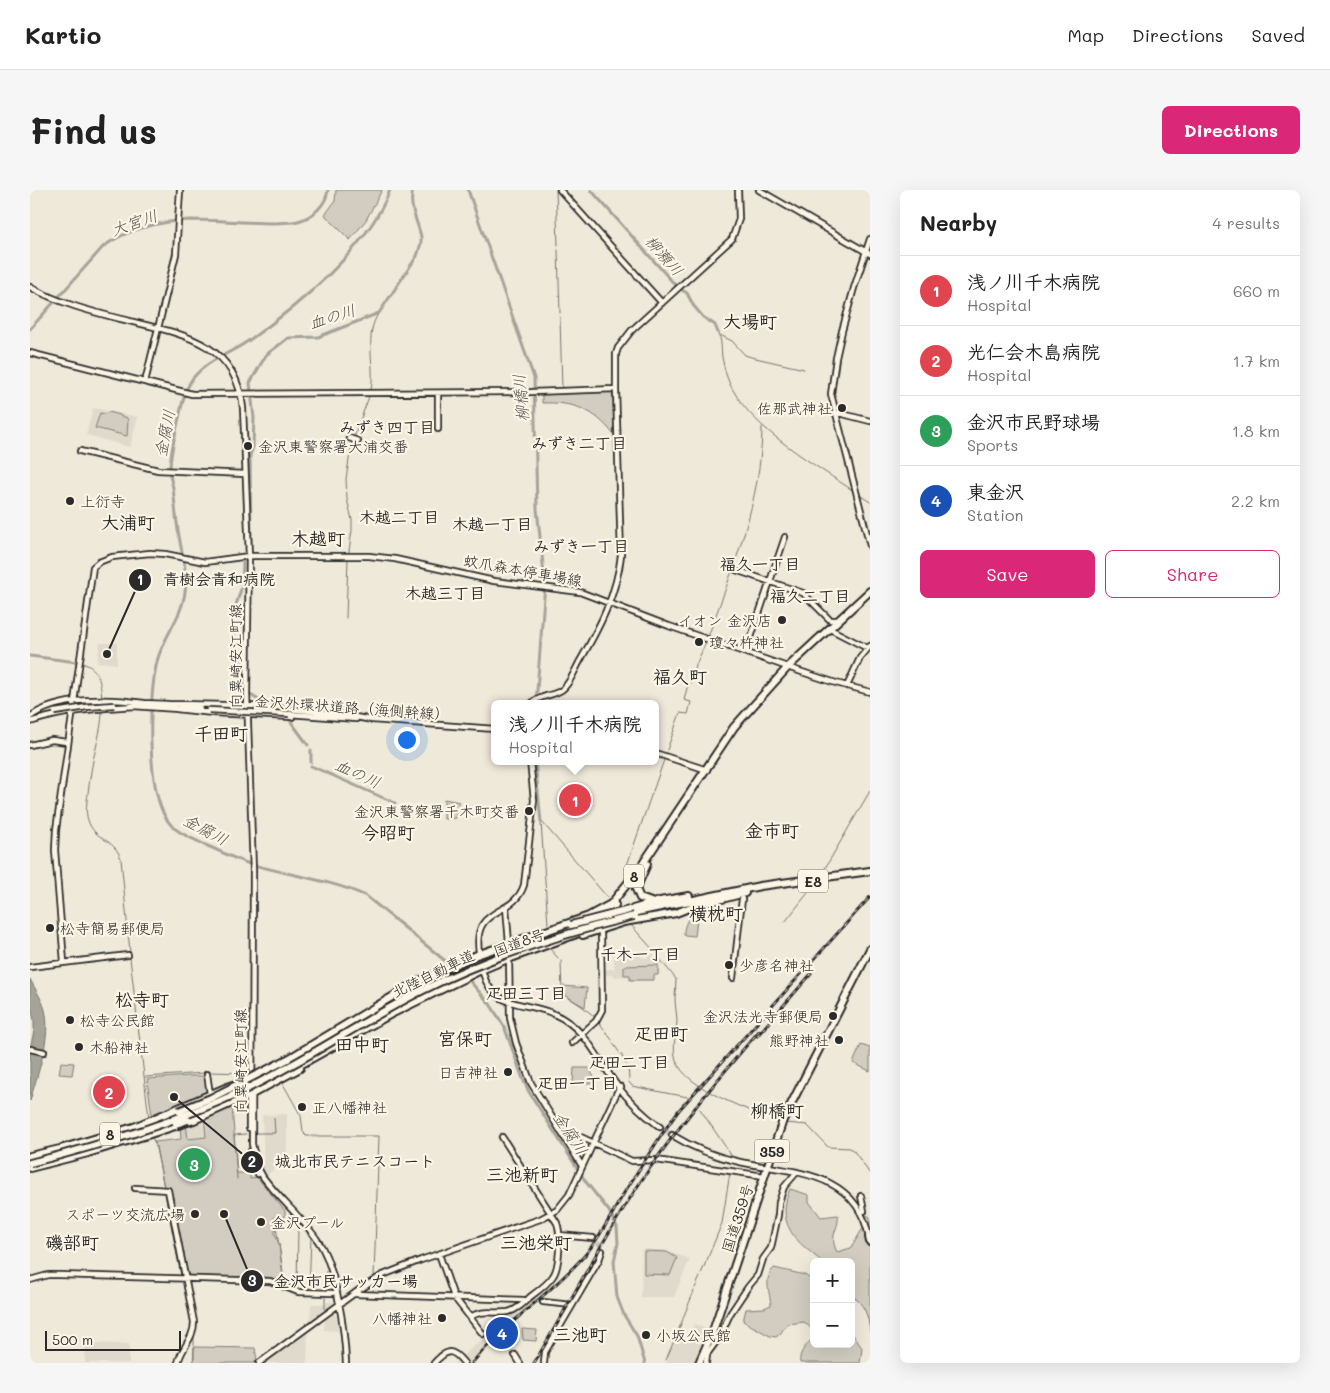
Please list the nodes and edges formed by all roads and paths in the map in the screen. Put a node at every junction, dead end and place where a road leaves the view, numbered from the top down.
1 (180, 190) edge
2 (560, 190) edge
3 (738, 190) edge
4 (759, 190) edge
5 (870, 239) edge
6 (868, 253) edge
7 (30, 288) edge
8 (662, 303) junction
9 (158, 329) junction
10 (30, 353) edge
11 (145, 382) junction
12 (616, 390) junction
13 (438, 392) junction
14 (239, 394) junction
15 (835, 412) junction
16 (870, 421) edge
17 (438, 429) dead end
18 (349, 438) dead end
19 (358, 441) dead end
20 (80, 451) dead end
21 (244, 473) junction
22 (785, 537) dead end
23 (870, 546) edge
24 (247, 556) junction
25 (736, 570) dead end
26 (770, 582) junction
27 (870, 591) edge
28 (870, 595) edge
29 (610, 602) junction
30 (827, 617) junction
31 (838, 620) junction
32 (832, 630) junction
33 (809, 646) junction
34 (869, 647) edge
35 (746, 652) junction
36 (798, 661) junction
37 (789, 667) junction
38 (799, 670) junction
39 (847, 686) junction
40 (870, 692) edge
41 (536, 700) edge
42 (74, 702) junction
43 (145, 702) junction
44 (165, 704) junction
45 (121, 705) junction
46 (246, 705) junction
47 (136, 706) junction
48 (176, 709) junction
49 (201, 710) junction
50 (72, 712) junction
51 (246, 715) junction
52 (351, 719) junction
53 (30, 720) edge
54 (372, 720) junction
55 (491, 729) edge
56 (68, 742) junction
57 (30, 745) edge
58 (659, 754) edge
59 (530, 765) edge
60 (706, 770) junction
61 (648, 863) junction
62 (870, 873) edge
63 (778, 884) junction
64 (742, 899) dead end
65 (660, 901) junction
66 (506, 907) junction
67 (633, 914) junction
68 (600, 931) junction
69 (526, 937) junction
70 (556, 942) junction
71 (509, 944) junction
72 (870, 948) edge
73 (128, 955) dead end
74 (509, 958) junction
75 (64, 962) junction
76 (30, 967) edge
77 (437, 972) junction
78 (732, 978) dead end
79 (457, 982) junction
80 (510, 1002) junction
81 (374, 1007) junction
82 (583, 1033) junction
83 (350, 1037) junction
84 (572, 1043) dead end
85 (322, 1044) junction
86 (30, 1049) edge
87 (44, 1052) dead end
88 (316, 1052) junction
89 (207, 1074) dead end
90 (251, 1075) junction
91 (620, 1088) junction
92 (210, 1094) junction
93 (251, 1095) junction
94 (661, 1126) tunnel mouth
95 (134, 1127) junction
96 (673, 1134) tunnel mouth
97 (144, 1136) junction
98 (502, 1136) dead end
99 (581, 1137) dead end
100 (594, 1144) junction
101 (30, 1156) edge
102 (30, 1162) edge
103 (768, 1166) junction
104 (30, 1168) edge
105 (582, 1168) junction
106 (797, 1172) junction
107 (816, 1175) junction
108 (764, 1176) junction
109 (837, 1187) junction
110 (135, 1188) dead end
111 (861, 1196) dead end
112 (864, 1211) junction
113 (552, 1214) junction
114 (870, 1228) edge
115 (559, 1235) junction
116 (593, 1238) dead end
117 (869, 1239) edge
118 (602, 1251) dead end
119 (439, 1254) junction
120 (186, 1278) junction
121 (30, 1280) edge
122 (333, 1293) junction
123 (353, 1294) junction
124 (454, 1297) junction
125 (524, 1300) tunnel mouth
126 (543, 1302) tunnel mouth
127 (572, 1305) junction
128 (338, 1306) junction
129 (470, 1317) junction
130 (483, 1334) dead end
131 (514, 1355) dead end
132 (178, 1363) edge
133 (259, 1363) edge
134 (346, 1363) edge
135 (434, 1363) edge
136 (464, 1363) edge
137 (520, 1363) edge
138 (544, 1363) edge
139 (699, 1363) edge
140 (706, 1363) edge

1 - 9 street
2 - 8 street
3 - 8 street
4 - 6 street
5 - 6 street
6 - 15 street
7 - 9 street, 向粟崎安江町線
8 - 12 street
9 - 11 street
9 - 14 street, 向粟崎安江町線
10 - 11 street
11 - 14 street
12 - 13 street
12 - 29 street
13 - 14 street
13 - 17 street
14 - 21 street, 向粟崎安江町線
15 - 16 street
15 - 23 street
18 - 19 street
20 - 21 street
21 - 24 street, 向粟崎安江町線
22 - 26 street
24 - 29 street, 蚊爪森本停車場線
24 - 42 street, 蚊爪森本停車場線
24 - 46 street, 向粟崎安江町線
25 - 26 street
26 - 30 street
26 - 35 street
27 - 31 highway, 国道8号 / 8
28 - 32 highway, 国道8号 / 8
29 - 35 street, 蚊爪森本停車場線
29 - 41 street
30 - 31 street
30 - 33 street
31 - 33 highway, 国道8号 / 8
32 - 34 street
32 - 36 highway, 国道8号 / 8
33 - 37 highway, 国道8号 / 8
34 - 39 street
35 - 37 street, 蚊爪森本停車場線
36 - 37 highway, 国道8号 / 8
36 - 38 street
37 - 38 street, 蚊爪森本停車場線
37 - 60 highway, 国道8号 / 8
38 - 39 street, 蚊爪森本停車場線
39 - 40 street, 蚊爪森本停車場線
42 - 43 street
42 - 50 street
42 - 53 street
43 - 44 street
43 - 45 street
44 - 46 street
44 - 49 street
45 - 47 street, 金沢外環状道路（海側幹線）
45 - 53 street, 金沢外環状道路（海側幹線）, bridge
46 - 51 street, 向粟崎安江町線
46 - 54 street
47 - 48 street, 金沢外環状道路（海側幹線）
47 - 50 street, bridge
48 - 49 street, 金沢外環状道路（海側幹線）
48 - 51 street
49 - 52 street, 金沢外環状道路（海側幹線）, bridge
50 - 53 street
50 - 56 street
51 - 52 street
51 - 90 street, 向粟崎安江町線
52 - 54 street, 金沢外環状道路（海側幹線）
54 - 55 street, 金沢外環状道路（海側幹線）
56 - 57 street
56 - 75 street
58 - 60 street
59 - 66 street
60 - 61 highway, 国道8号 / 8
60 - 69 highway, 国道8号 / 8
61 - 65 highway
61 - 70 highway, 国道8号 / 8
62 - 63 highway, 北陸自動車道 / E8
62 - 67 highway, 北陸自動車道 / E8
63 - 65 highway
63 - 67 highway, 北陸自動車道 / E8
64 - 78 street
65 - 67 highway
66 - 71 street
66 - 80 street
67 - 68 highway
67 - 69 highway, bridge
67 - 85 highway, 北陸自動車道 / E8, bridge
67 - 88 highway, 北陸自動車道 / E8, bridge
68 - 70 highway
68 - 82 street
69 - 71 highway, 国道8号 / 8
70 - 74 highway, 国道8号 / 8
71 - 77 highway, 国道8号 / 8
72 - 103 highway, 国道359号 / 359
73 - 75 street
74 - 79 highway, 国道8号 / 8
74 - 80 street
75 - 76 street
77 - 81 highway, 国道8号 / 8
77 - 85 highway, bridge
79 - 83 highway, 国道8号 / 8
79 - 88 highway, bridge
80 - 82 street
80 - 105 street
81 - 90 highway
81 - 95 highway, 国道8号 / 8, bridge
82 - 84 street
82 - 91 street
83 - 93 highway
83 - 97 highway, 国道8号 / 8, bridge
85 - 102 highway, 北陸自動車道 / E8, bridge
86 - 87 street
88 - 102 highway, 北陸自動車道 / E8, bridge
89 - 92 street
90 - 92 highway
90 - 93 street, 向粟崎安江町線
91 - 94 street
91 - 100 street
92 - 95 highway
93 - 97 highway
93 - 122 street, 向粟崎安江町線
93 - 128 street, 向粟崎安江町線
95 - 101 highway, 国道8号 / 8
96 - 103 street
97 - 104 highway, 国道8号 / 8
98 - 113 street
99 - 100 street
100 - 105 street
100 - 108 street
103 - 106 street
103 - 107 street
103 - 108 highway, 国道359号 / 359
105 - 113 street
106 - 107 street
106 - 140 street
107 - 109 street
108 - 139 highway, 国道359号 / 359
109 - 112 street
109 - 117 street
110 - 120 street
111 - 112 street
112 - 114 street
113 - 115 street
113 - 119 street
115 - 116 street
115 - 129 street
118 - 127 street
119 - 123 street
119 - 124 street
120 - 121 street
120 - 122 street
120 - 132 street
122 - 128 street, 向粟崎安江町線
123 - 124 street
123 - 128 street
124 - 125 street
124 - 129 street
126 - 127 street
127 - 138 street
128 - 133 street
128 - 134 street, 向粟崎安江町線
129 - 130 street
131 - 137 street
135 - 136 street

